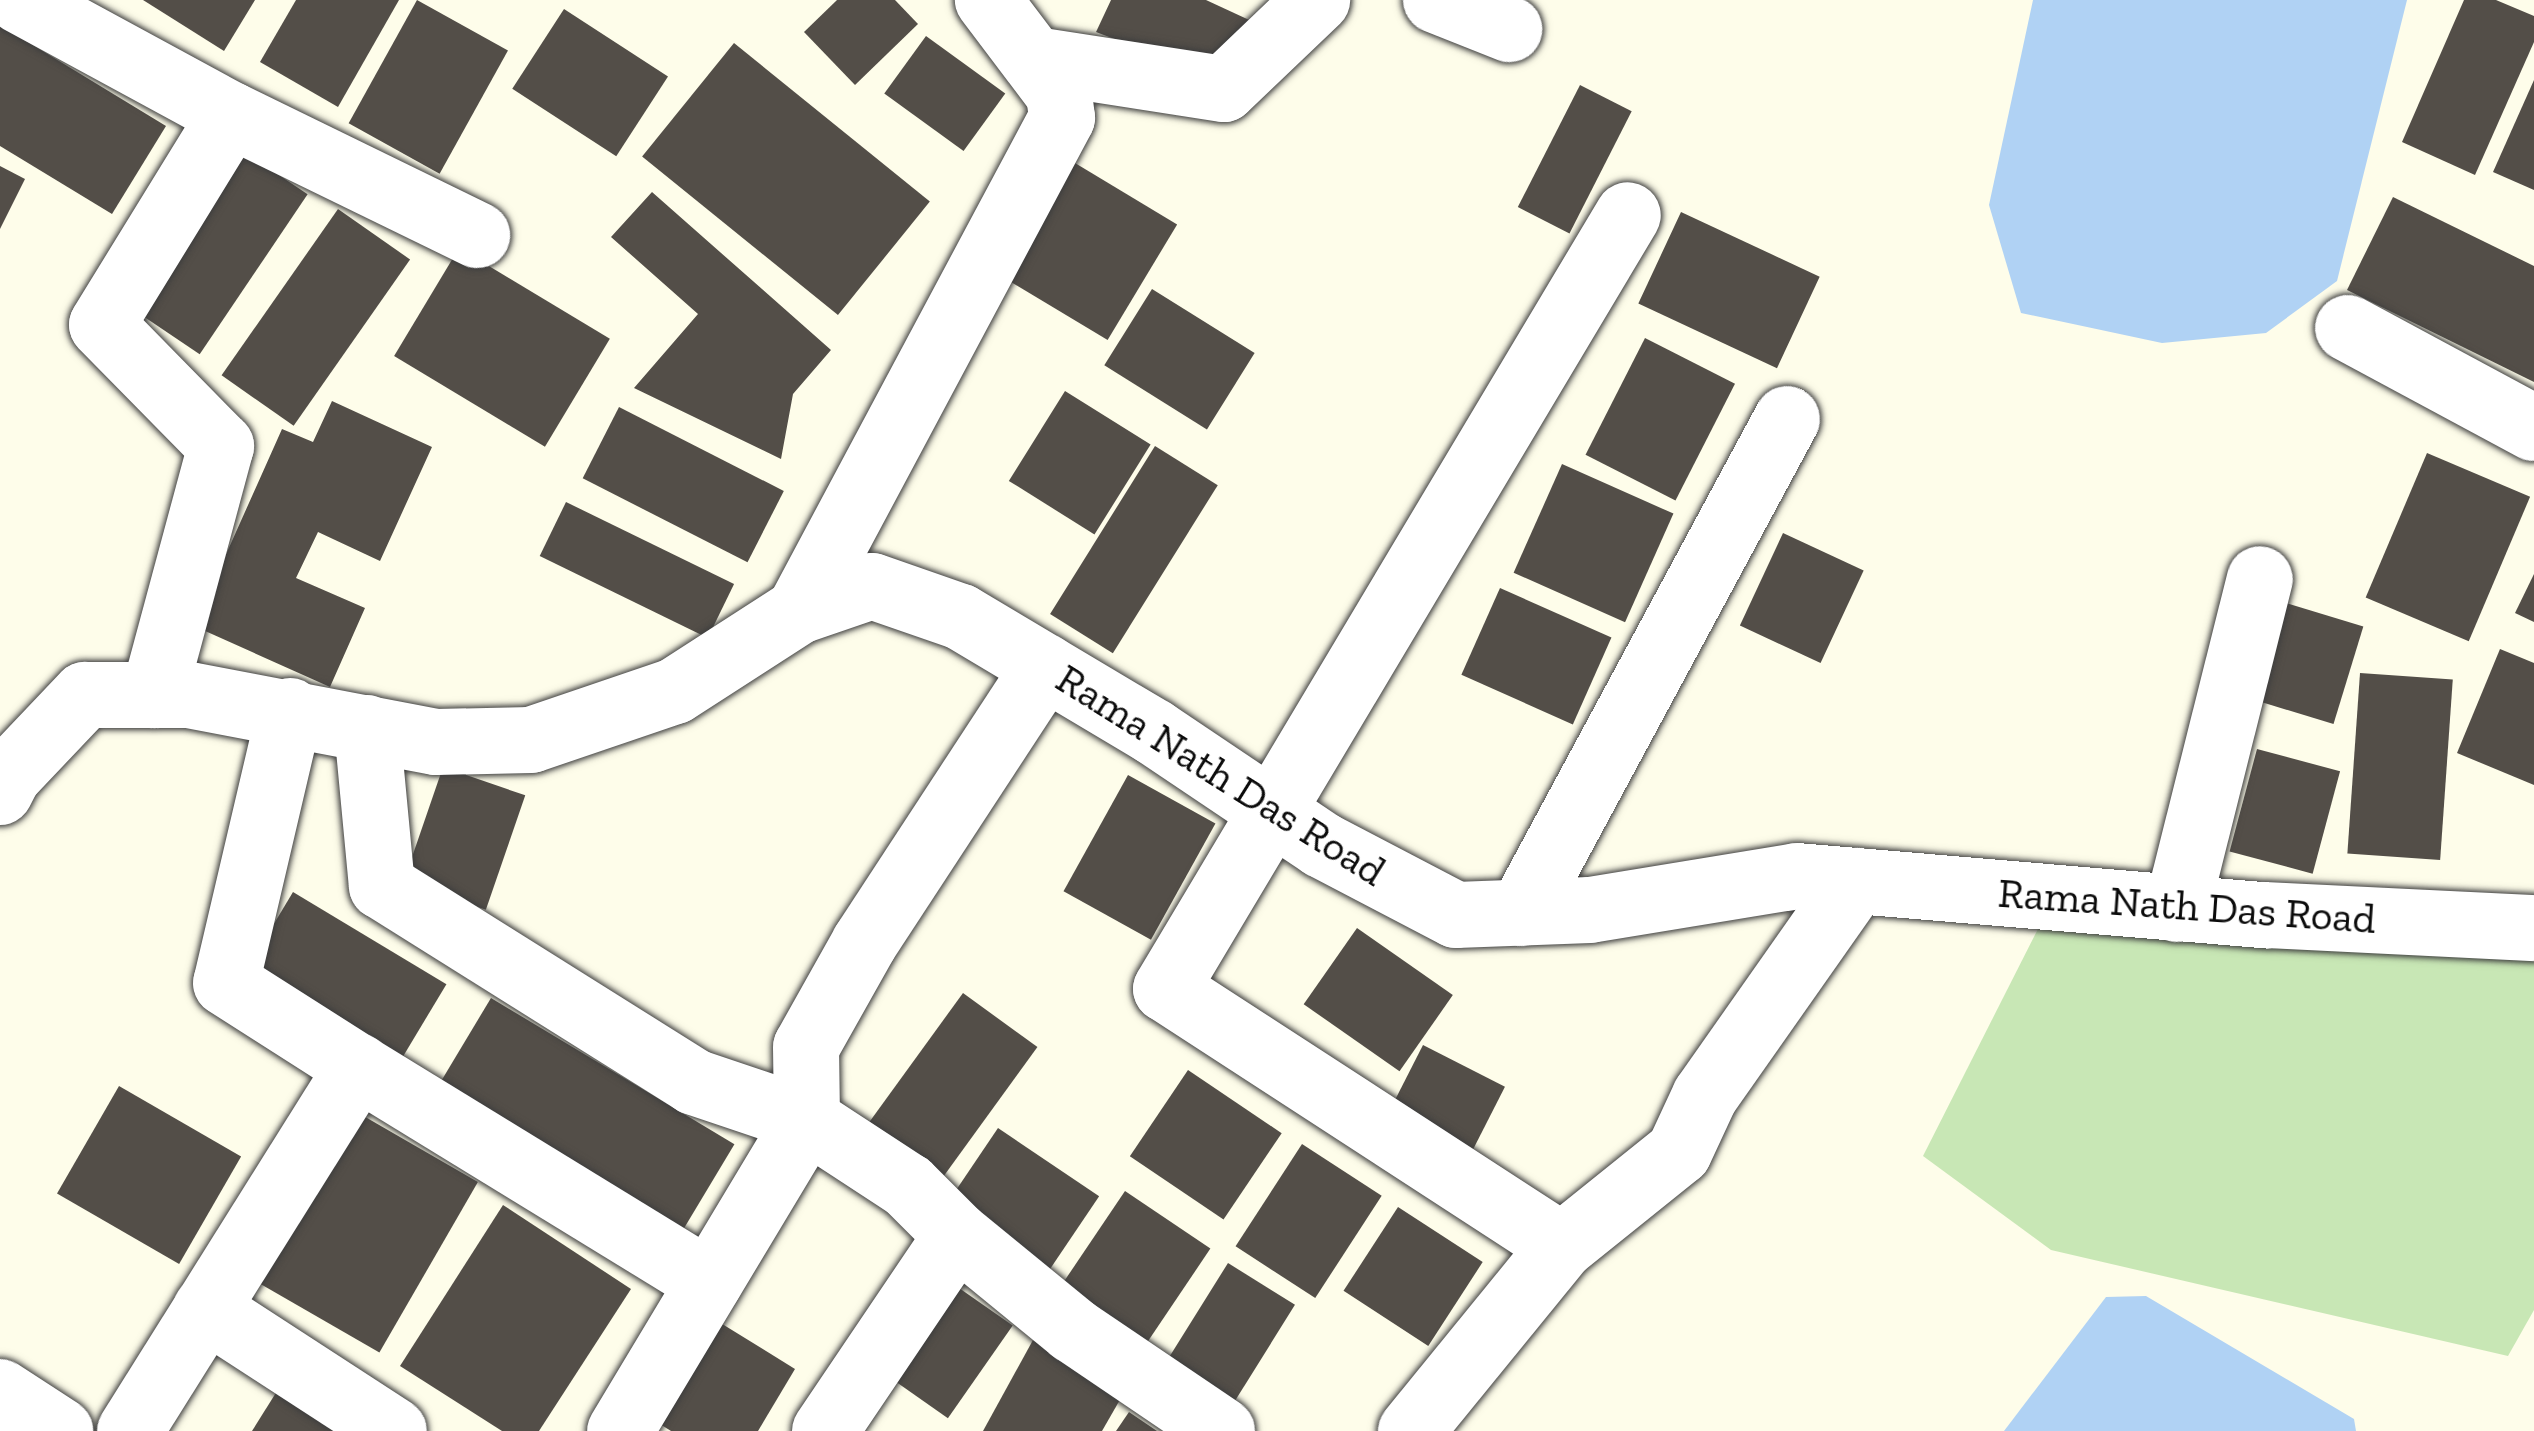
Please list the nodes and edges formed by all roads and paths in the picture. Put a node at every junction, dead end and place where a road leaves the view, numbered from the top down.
1 (19, 0) edge
2 (988, 0) edge
3 (1317, 0) edge
4 (1436, 0) edge
5 (1509, 29) dead end
6 (1036, 60) junction
7 (230, 115) junction
8 (1628, 215) dead end
9 (477, 235) dead end
10 (2348, 328) dead end
11 (1787, 419) dead end
12 (2534, 428) edge
13 (2260, 579) dead end
14 (799, 611) junction
15 (1045, 667) junction
16 (154, 695) junction
17 (290, 711) junction
18 (367, 728) junction
19 (0, 792) edge
20 (1272, 811) junction
21 (1856, 881) junction
22 (2177, 909) junction
23 (1521, 913) junction
24 (2534, 928) edge
25 (358, 1066) junction
26 (806, 1120) junction
27 (957, 1235) junction
28 (1562, 1246) junction
29 (709, 1282) junction
30 (206, 1309) junction
31 (0, 1392) edge
32 (134, 1429) edge
33 (60, 1431) edge
34 (394, 1431) edge
35 (620, 1431) edge
36 (825, 1431) edge
37 (1222, 1431) edge
38 (1411, 1431) edge

1 - 7 street
2 - 6 street
3 - 6 street
4 - 5 street
6 - 14 street
7 - 9 street
7 - 16 street
8 - 20 street
10 - 12 street
11 - 23 street
13 - 22 street
14 - 15 street, Rama Nath Das Road
14 - 18 street, Rama Nath Das Road
15 - 20 street, Rama Nath Das Road
15 - 26 street
16 - 17 street, Rama Nath Das Road
16 - 19 street, Rama Nath Das Road
17 - 18 street, Rama Nath Das Road
17 - 25 street
18 - 26 street
20 - 23 street, Rama Nath Das Road
20 - 28 street
21 - 22 street, Rama Nath Das Road
21 - 23 street, Rama Nath Das Road
21 - 28 street
22 - 24 street, Rama Nath Das Road
25 - 29 street
25 - 30 street
26 - 27 street
26 - 29 street
27 - 36 street
27 - 37 street
28 - 38 street
29 - 35 street
30 - 32 street
30 - 34 street
31 - 33 street

